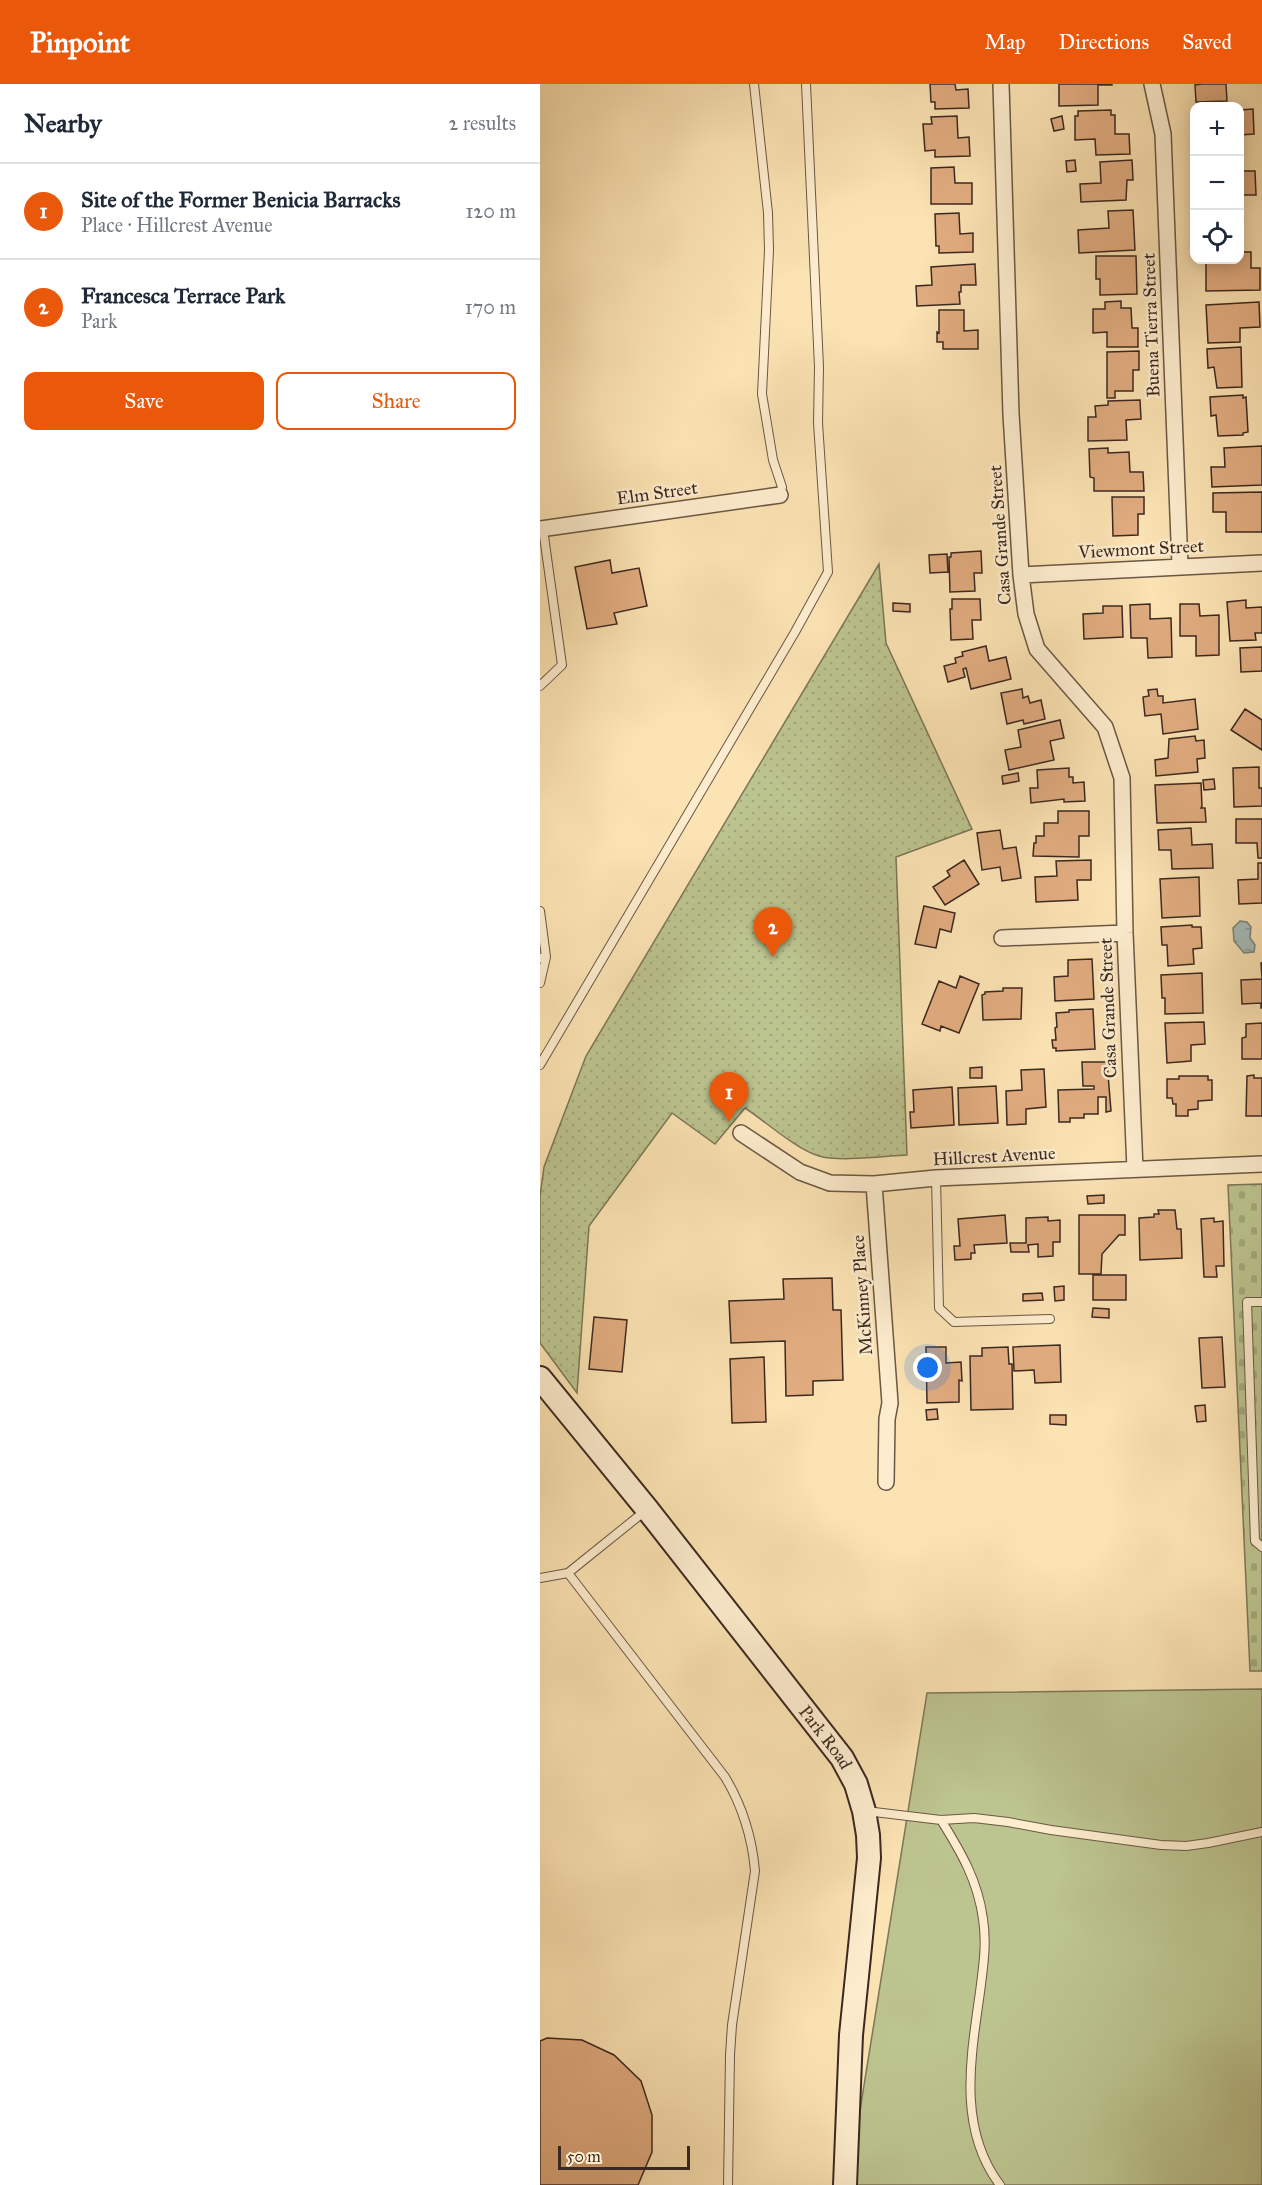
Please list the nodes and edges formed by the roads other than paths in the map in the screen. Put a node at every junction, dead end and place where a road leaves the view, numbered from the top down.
1 (754, 84) edge
2 (806, 84) edge
3 (1001, 84) edge
4 (1152, 84) edge
5 (780, 495) joint
6 (542, 529) edge
7 (1262, 563) edge
8 (1180, 567) junction
9 (1021, 575) junction
10 (540, 686) edge
11 (540, 911) edge
12 (1125, 933) junction
13 (1002, 938) dead end
14 (543, 957) edge
15 (540, 983) edge
16 (540, 1065) edge
17 (741, 1133) dead end
18 (1262, 1164) edge
19 (1135, 1169) junction
20 (936, 1178) junction
21 (874, 1184) junction
22 (1262, 1302) edge
23 (1050, 1319) dead end
24 (540, 1378) edge
25 (1262, 1422) edge
26 (1251, 1423) junction
27 (886, 1482) dead end
28 (647, 1509) junction
29 (1262, 1547) edge
30 (568, 1573) junction
31 (540, 1578) edge
32 (864, 1811) junction
33 (941, 1820) junction
34 (1262, 1832) edge
35 (728, 2185) edge
36 (845, 2185) edge
37 (1000, 2185) edge

1 - 5 lane
2 - 16 lane
3 - 9 street, Casa Grande Street
4 - 8 street, Buena Tierra Street
5 - 6 street, Elm Street
6 - 10 lane
7 - 8 street, Viewmont Street
8 - 9 street, Viewmont Street
9 - 12 street, Casa Grande Street
11 - 14 lane
12 - 13 street
12 - 19 street, Casa Grande Street
14 - 15 lane
17 - 21 street, Hillcrest Avenue
18 - 19 street, Hillcrest Avenue
19 - 20 street, Hillcrest Avenue
20 - 21 street, Hillcrest Avenue
20 - 23 lane
21 - 27 street, McKinney Place
22 - 26 lane
24 - 28 street, Park Road
25 - 26 lane
26 - 29 lane
28 - 30 lane
28 - 32 street, Park Road
30 - 31 lane
30 - 35 lane
32 - 33 lane
32 - 36 street, Park Road
33 - 34 lane
33 - 37 lane

